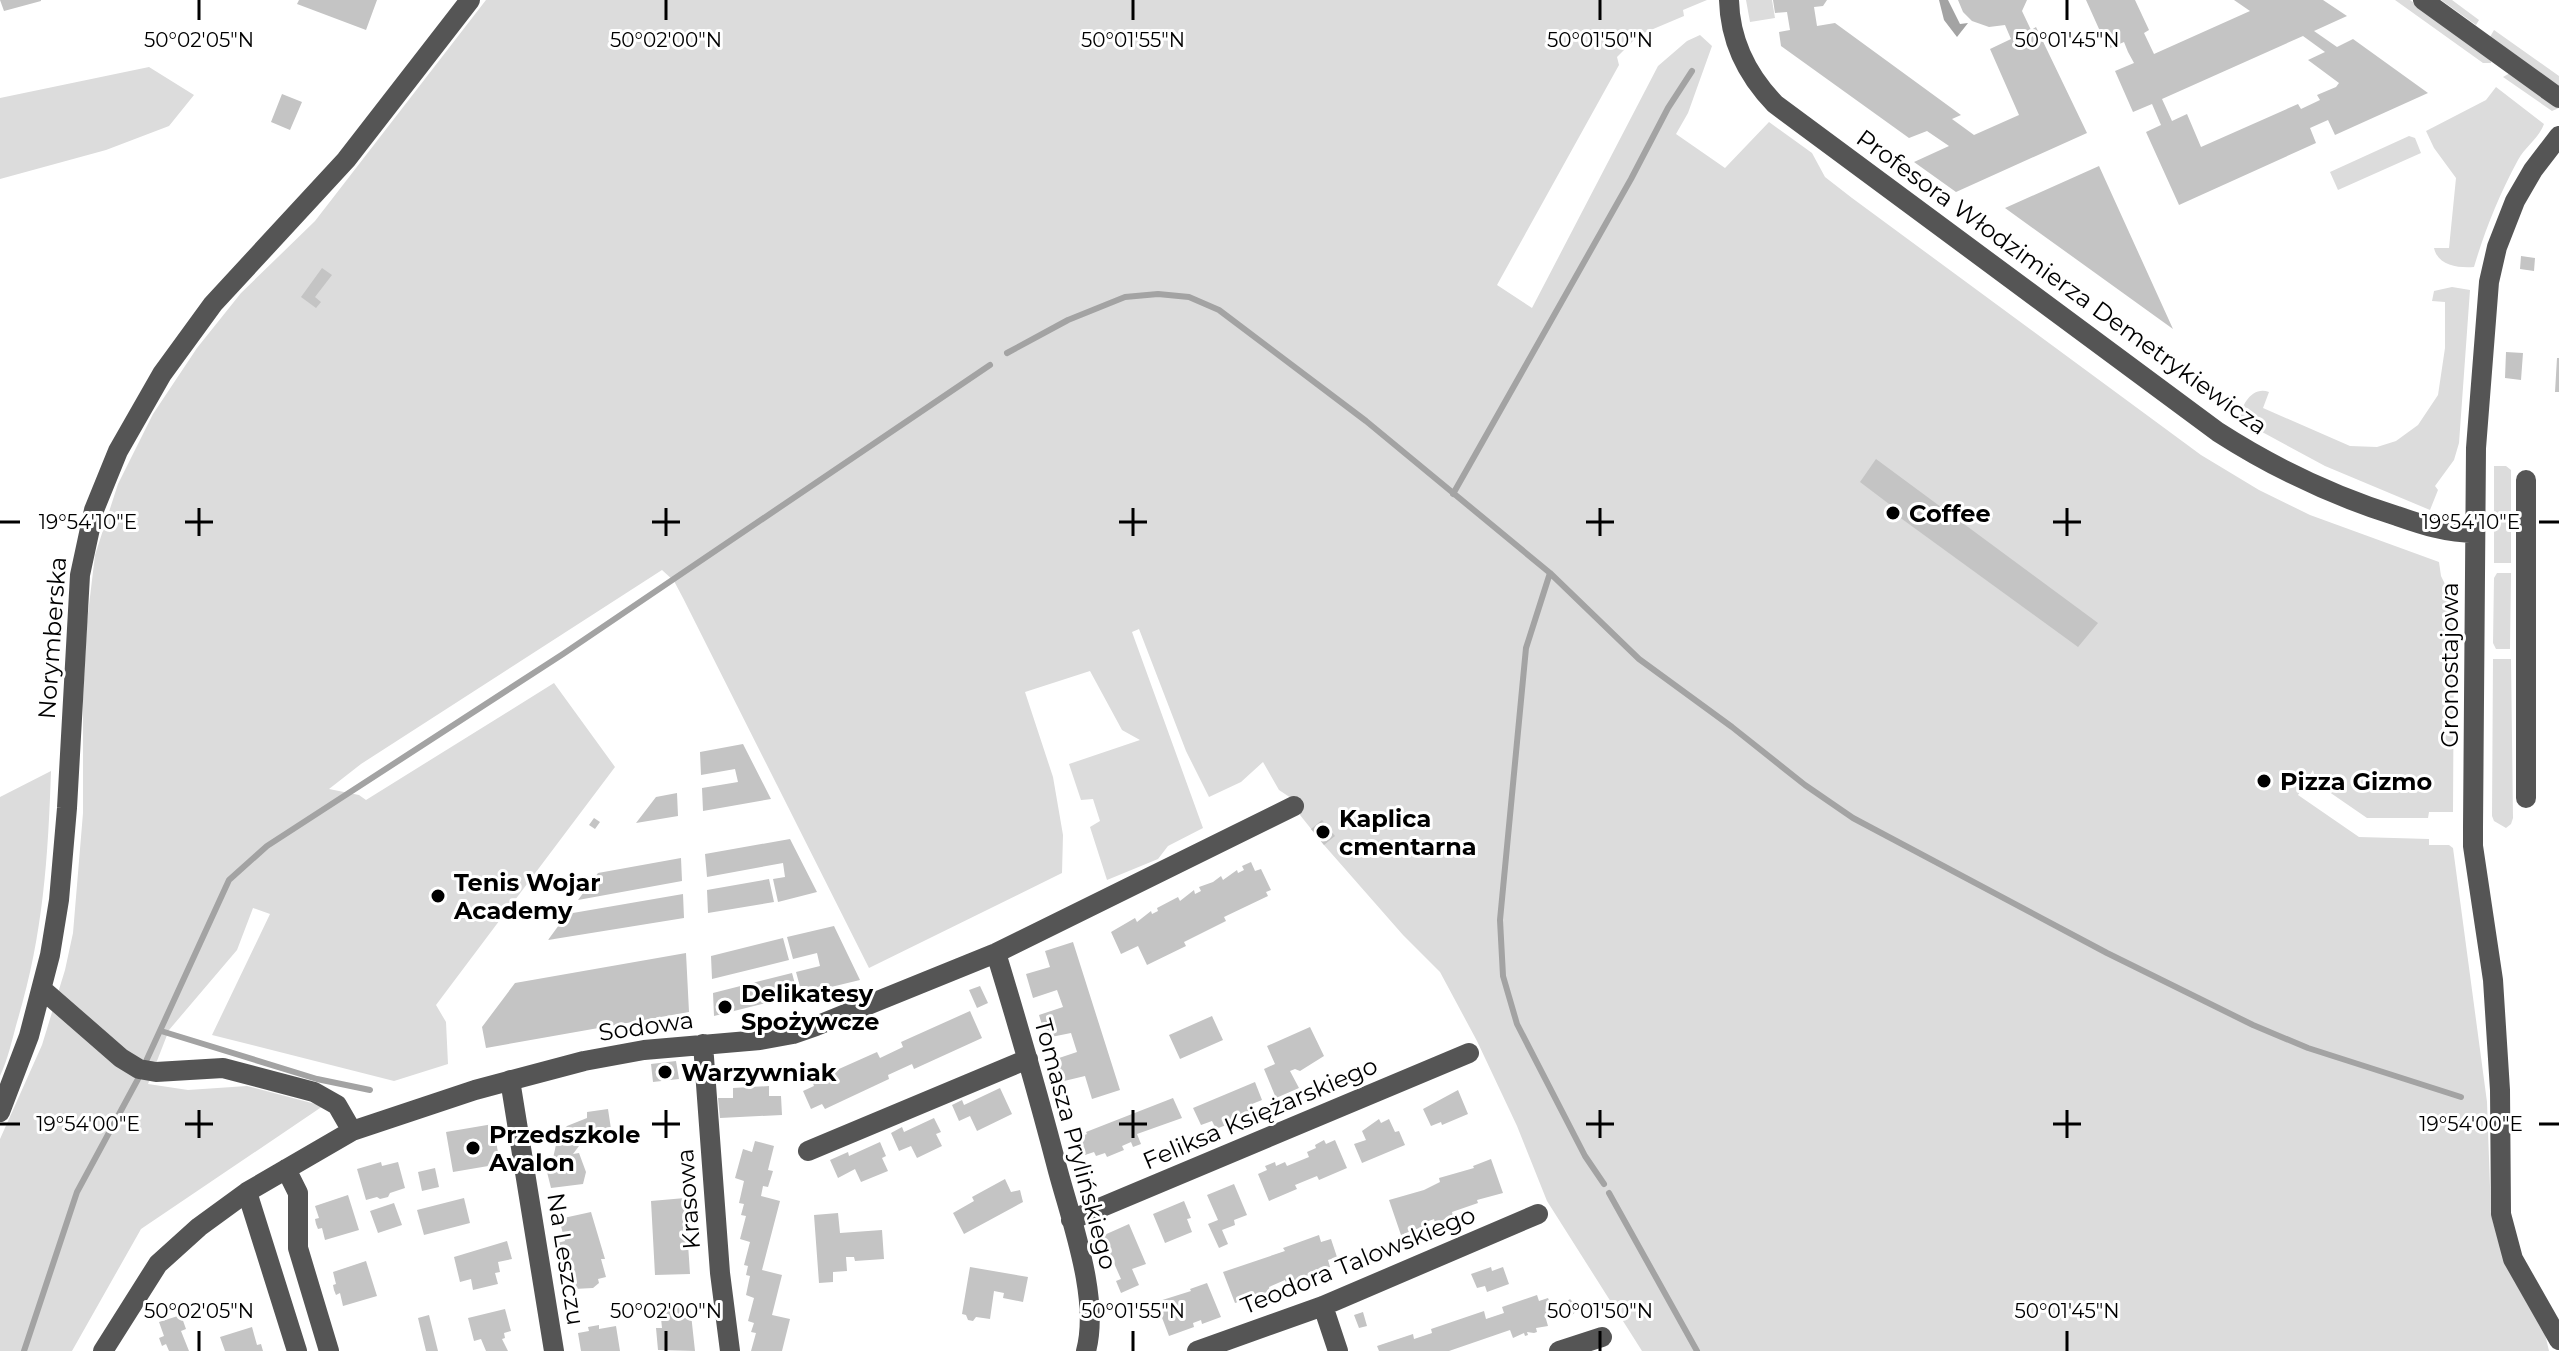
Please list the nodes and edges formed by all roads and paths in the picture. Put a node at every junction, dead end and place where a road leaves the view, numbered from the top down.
1 (470, 0) edge
2 (1729, 0) edge
3 (2423, 0) edge
4 (2559, 98) edge
5 (2559, 136) edge
6 (2526, 480) dead end
7 (2475, 533) junction
8 (2526, 798) dead end
9 (1294, 806) dead end
10 (996, 953) junction
11 (43, 990) junction
12 (703, 1044) junction
13 (1469, 1053) dead end
14 (1028, 1059) junction
15 (510, 1080) junction
16 (0, 1112) edge
17 (352, 1131) junction
18 (808, 1151) dead end
19 (286, 1169) junction
20 (247, 1192) junction
21 (1538, 1214) dead end
22 (1071, 1220) junction
23 (1323, 1306) junction
24 (1602, 1337) dead end
25 (2559, 1340) edge
26 (103, 1351) edge
27 (297, 1351) edge
28 (329, 1351) edge
29 (554, 1351) edge
30 (730, 1351) edge
31 (1086, 1351) edge
32 (1197, 1351) edge
33 (1338, 1351) edge
34 (1559, 1351) edge

1 - 11 street, Norymberska
2 - 7 street, Profesora Włodzimierza Demetrykiewicza
3 - 4 street
5 - 7 street, Gronostajowa
6 - 8 street
7 - 25 street, Gronostajowa
9 - 10 street, Sodowa
10 - 12 street, Sodowa
10 - 14 street, Tomasza Prylińskiego
11 - 16 street, Norymberska
11 - 17 street
12 - 15 street, Sodowa
12 - 30 street, Krasowa
13 - 22 street, Feliksa Księżarskiego
14 - 18 street
14 - 22 street, Tomasza Prylińskiego
15 - 17 street, Sodowa
15 - 29 street, Na Leszczu
17 - 19 street, Sodowa
19 - 20 street, Sodowa
19 - 28 street
20 - 26 street, Sodowa
20 - 27 street
21 - 23 street, Teodora Talowskiego
22 - 31 street, Tomasza Prylińskiego
23 - 32 street, Teodora Talowskiego
23 - 33 street
24 - 34 street

